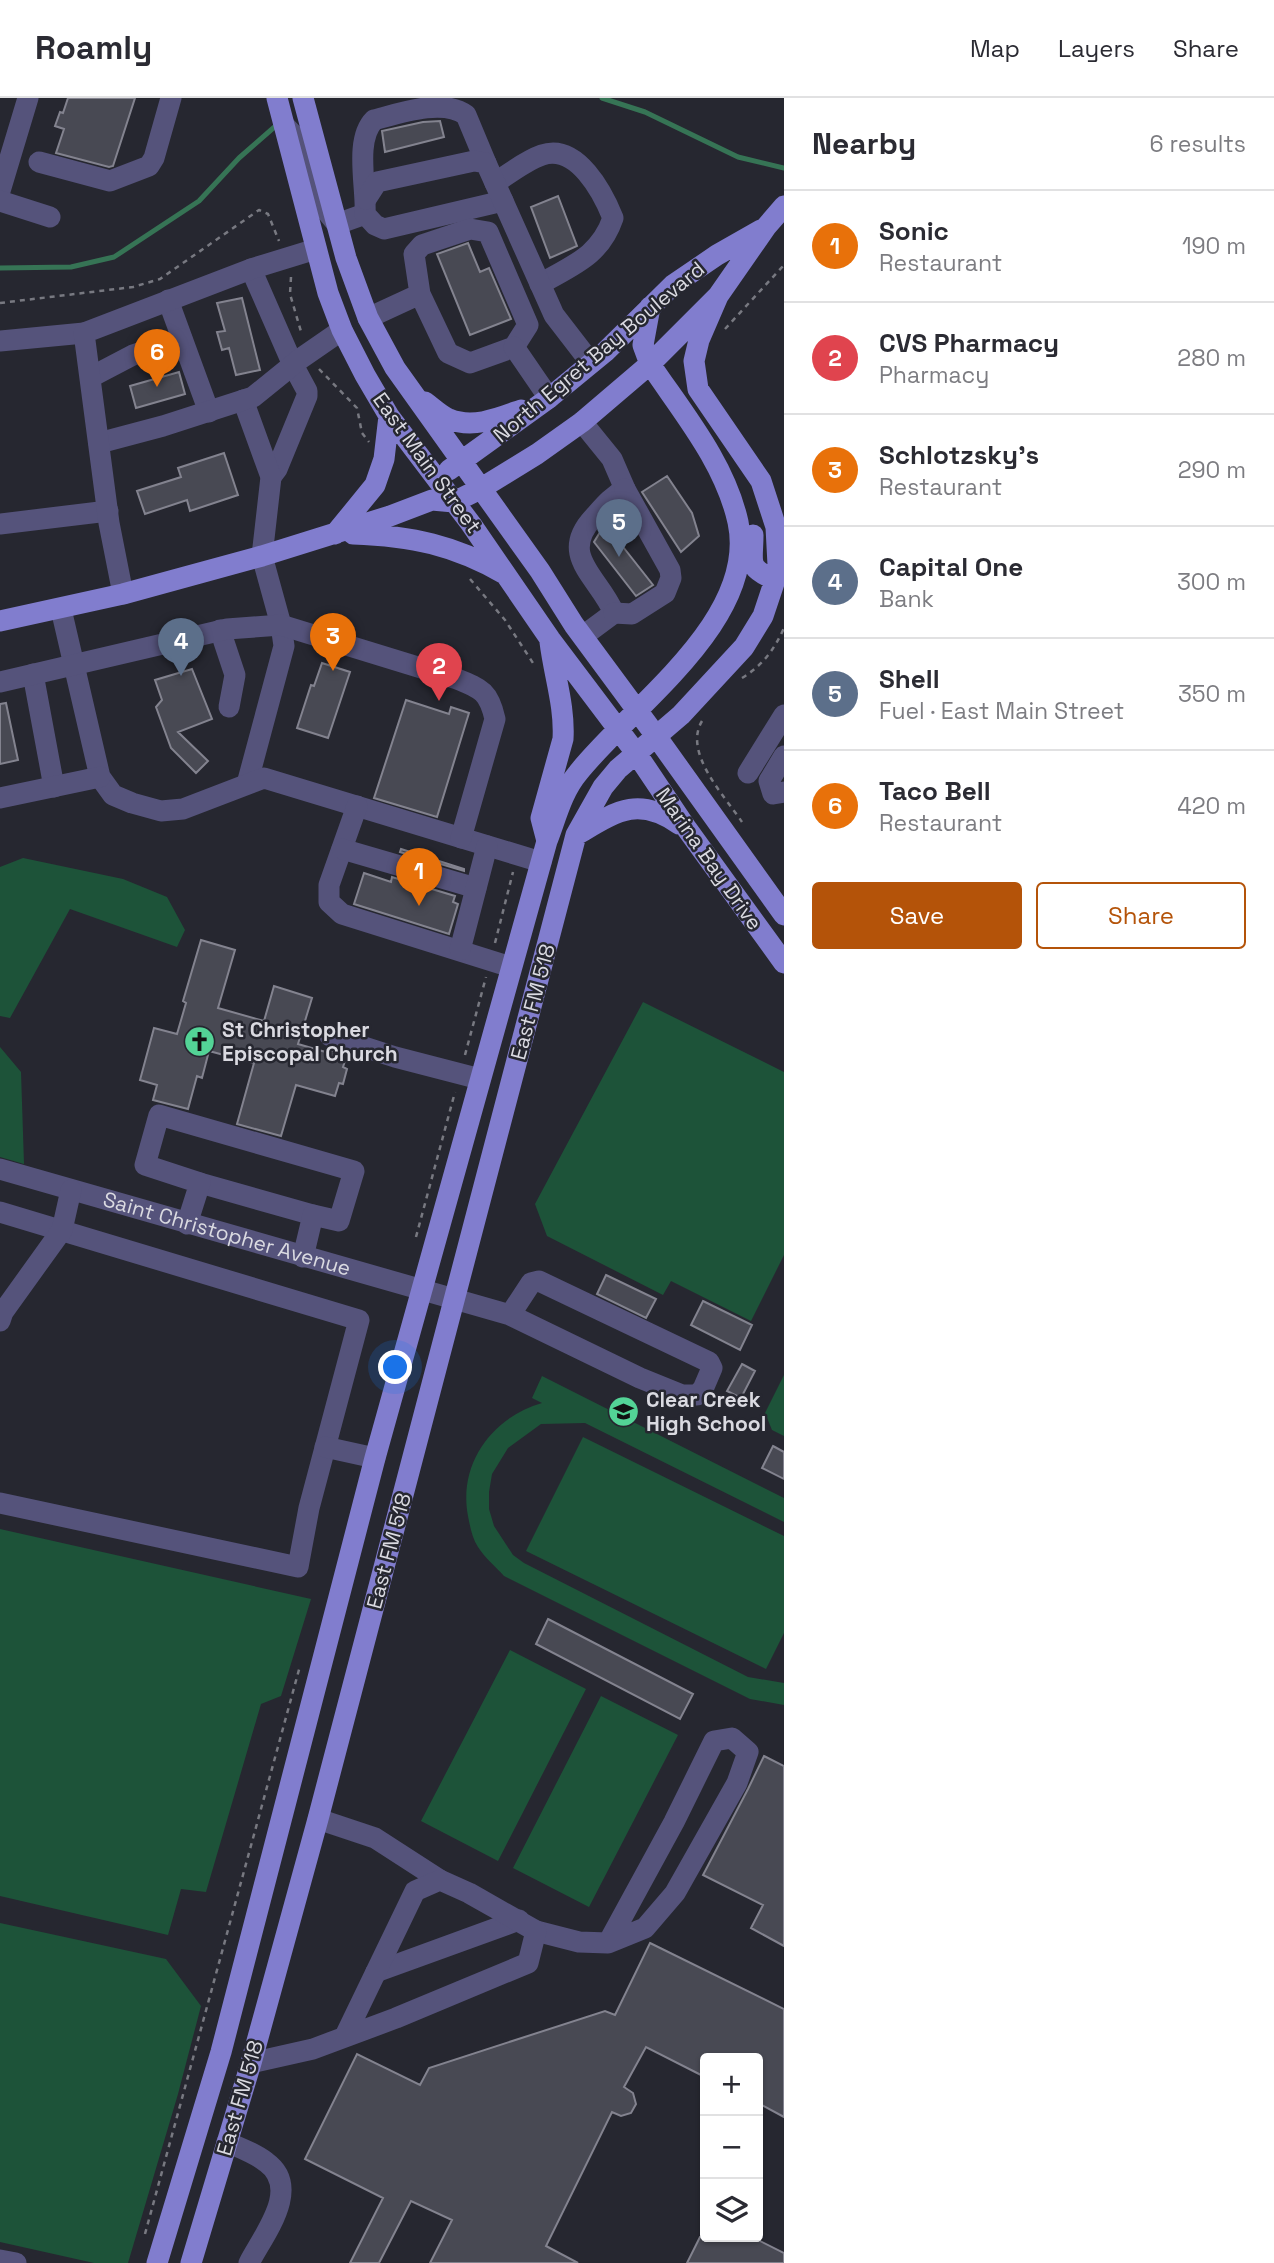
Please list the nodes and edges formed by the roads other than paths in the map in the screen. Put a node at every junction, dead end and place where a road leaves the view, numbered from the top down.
1 (28, 98) edge
2 (172, 98) edge
3 (277, 98) edge
4 (303, 98) edge
5 (285, 126) junction
6 (39, 162) dead end
7 (486, 163) junction
8 (0, 191) edge
9 (499, 192) junction
10 (0, 201) edge
11 (366, 207) junction
12 (783, 207) edge
13 (50, 217) dead end
14 (337, 224) junction
15 (766, 227) junction
16 (316, 249) junction
17 (251, 270) junction
18 (540, 284) junction
19 (420, 294) junction
20 (718, 296) junction
21 (168, 300) junction
22 (650, 307) junction
23 (368, 318) junction
24 (342, 330) junction
25 (84, 333) junction
26 (182, 339) junction
27 (0, 341) edge
28 (514, 347) junction
29 (300, 359) junction
30 (591, 363) junction
31 (650, 364) junction
32 (91, 377) junction
33 (414, 395) junction
34 (549, 398) junction
35 (243, 400) junction
36 (209, 411) junction
37 (389, 416) junction
38 (582, 422) junction
39 (99, 443) junction
40 (461, 461) junction
41 (718, 467) junction
42 (271, 477) junction
43 (436, 479) junction
44 (480, 489) junction
45 (625, 489) junction
46 (432, 500) junction
47 (454, 502) junction
48 (108, 511) junction
49 (0, 524) edge
50 (335, 534) junction
51 (262, 556) junction
52 (507, 575) junction
53 (780, 583) edge
54 (123, 594) junction
55 (61, 609) junction
56 (614, 612) junction
57 (0, 621) edge
58 (281, 625) junction
59 (220, 630) junction
60 (583, 636) junction
61 (550, 639) junction
62 (74, 665) junction
63 (33, 674) junction
64 (0, 682) edge
65 (229, 707) dead end
66 (638, 712) junction
67 (784, 715) edge
68 (617, 730) junction
69 (656, 736) junction
70 (636, 753) junction
71 (784, 756) edge
72 (748, 772) dead end
73 (784, 775) edge
74 (100, 777) junction
75 (247, 784) junction
76 (54, 787) junction
77 (775, 796) edge
78 (0, 798) edge
79 (357, 806) junction
80 (687, 829) junction
81 (576, 835) junction
82 (461, 838) junction
83 (547, 841) junction
84 (487, 846) junction
85 (342, 849) junction
86 (541, 862) junction
87 (476, 888) junction
88 (784, 915) edge
89 (460, 950) junction
90 (784, 963) edge
91 (511, 967) junction
92 (330, 1036) dead end
93 (480, 1079) junction
94 (0, 1169) edge
95 (200, 1183) junction
96 (71, 1191) junction
97 (0, 1212) edge
98 (313, 1215) junction
99 (187, 1223) junction
100 (62, 1230) junction
101 (303, 1257) junction
102 (422, 1291) junction
103 (455, 1300) junction
104 (510, 1315) junction
105 (0, 1321) edge
106 (325, 1447) junction
107 (375, 1458) junction
108 (412, 1466) junction
109 (0, 1503) edge
110 (282, 1814) junction
111 (318, 1819) junction
112 (440, 1880) junction
113 (528, 1926) junction
114 (608, 1943) junction
115 (376, 1972) junction
116 (345, 2036) junction
117 (220, 2052) junction
118 (250, 2063) junction
119 (227, 2141) junction
120 (166, 2232) junction
121 (194, 2254) edge
122 (0, 2260) edge
123 (16, 2263) edge
124 (157, 2263) edge
125 (249, 2263) edge

1 - 8 street
2 - 6 street
3 - 5 main road, East Main Street
4 - 14 main road, East Main Street
5 - 14 street
5 - 16 main road, East Main Street
7 - 9 street
7 - 11 street
7 - 11 street
9 - 11 street
9 - 18 street
9 - 18 street
10 - 13 street
11 - 14 street
12 - 15 main road, North Egret Bay Boulevard
14 - 23 main road, East Main Street
15 - 20 main road, North Egret Bay Boulevard
15 - 22 main road, North Egret Bay Boulevard
16 - 17 street
16 - 24 main road, East Main Street
17 - 21 street
17 - 29 street
18 - 30 street
19 - 23 street
19 - 28 street
19 - 28 street
20 - 31 main road, North Egret Bay Boulevard
20 - 53 main road, East FM 518
21 - 25 street
21 - 26 street
22 - 30 main road, North Egret Bay Boulevard
22 - 31 main road
23 - 33 main road, East Main Street
24 - 29 street
24 - 37 main road, East Main Street
25 - 27 street
25 - 32 street
26 - 32 street
26 - 36 street
28 - 34 street
29 - 35 street
29 - 42 street
30 - 34 main road, North Egret Bay Boulevard
31 - 38 main road, North Egret Bay Boulevard
31 - 41 main road
32 - 39 street
33 - 34 main road
33 - 40 main road, East Main Street
34 - 40 main road, North Egret Bay Boulevard
35 - 36 street
35 - 42 street
36 - 39 street
37 - 43 main road, East Main Street
37 - 50 main road
38 - 44 main road, North Egret Bay Boulevard
38 - 45 street
39 - 48 street
40 - 43 main road, North Egret Bay Boulevard
40 - 44 main road, East Main Street
41 - 53 main road
41 - 66 main road, East FM 518
42 - 51 street
43 - 46 main road
43 - 47 main road, East Main Street
44 - 47 main road, North Egret Bay Boulevard
44 - 60 main road, East Main Street
45 - 56 street
45 - 56 street
46 - 47 main road
46 - 50 main road
47 - 52 main road, East Main Street
48 - 49 street
48 - 54 street
50 - 51 main road
50 - 52 main road
51 - 54 main road
51 - 58 street
52 - 61 main road, East Main Street
53 - 69 main road, East FM 518
54 - 55 main road
55 - 57 main road
55 - 62 street
56 - 60 street
58 - 59 street
58 - 75 street
58 - 82 street
59 - 62 street
59 - 65 street
60 - 66 main road, East Main Street
61 - 68 main road, East Main Street
61 - 83 main road
62 - 63 street
62 - 74 street
63 - 64 street
63 - 76 street
66 - 68 main road, East FM 518
66 - 69 main road, East Main Street
67 - 72 street
68 - 70 main road, East Main Street
68 - 83 main road, East FM 518
69 - 70 main road, East FM 518
69 - 88 main road, Marina Bay Drive
70 - 80 main road, Marina Bay Drive
70 - 81 main road, East FM 518
71 - 77 street
73 - 77 street
74 - 75 street
74 - 76 street
75 - 79 street
76 - 78 street
79 - 82 street
79 - 85 street
80 - 81 main road
80 - 90 main road, Marina Bay Drive
81 - 103 main road, East FM 518
82 - 84 street
83 - 86 main road, East FM 518
84 - 86 street
84 - 87 street
85 - 87 street
85 - 89 street
86 - 91 main road, East FM 518
87 - 89 street
89 - 91 street
91 - 93 main road, East FM 518
92 - 93 street
93 - 102 main road, East FM 518
94 - 96 street, Saint Christopher Avenue
95 - 98 street
95 - 98 street
95 - 99 street
96 - 99 street, Saint Christopher Avenue
96 - 100 street
97 - 100 street
98 - 101 street
99 - 101 street, Saint Christopher Avenue
100 - 105 street
100 - 106 street
101 - 102 street, Saint Christopher Avenue
102 - 103 street, Saint Christopher Avenue
102 - 107 main road, East FM 518
103 - 104 street, Saint Christopher Avenue
103 - 108 main road, East FM 518
104 - 104 street, Saint Christopher Avenue
106 - 107 street
106 - 109 street
107 - 108 main road
107 - 110 main road, East FM 518
108 - 111 main road, East FM 518
110 - 111 main road
110 - 117 main road, East FM 518
111 - 112 street
111 - 118 main road, East FM 518
112 - 113 street
112 - 115 street
113 - 114 street
113 - 115 street
113 - 116 street
114 - 114 street
115 - 116 street
116 - 118 street
117 - 118 main road
117 - 120 main road, East FM 518
118 - 119 main road, East FM 518
119 - 121 main road, East FM 518
119 - 125 street
120 - 121 main road
120 - 124 main road, East FM 518
122 - 123 street

